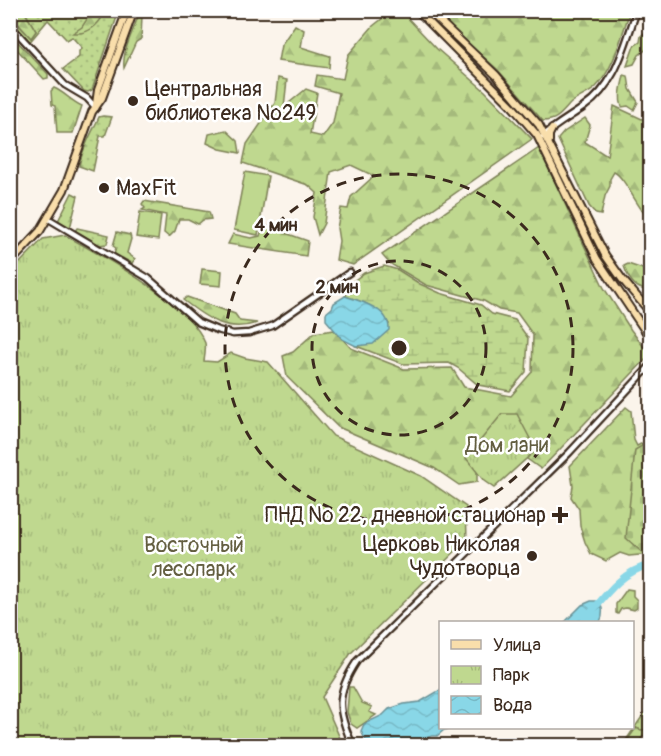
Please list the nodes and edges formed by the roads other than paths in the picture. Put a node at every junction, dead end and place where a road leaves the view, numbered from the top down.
1 (127, 10) edge
2 (134, 10) edge
3 (417, 10) edge
4 (428, 10) edge
5 (637, 10) edge
6 (12, 29) edge
7 (496, 75) junction
8 (489, 83) junction
9 (98, 92) junction
10 (87, 98) junction
11 (520, 101) junction
12 (512, 106) junction
13 (93, 108) junction
14 (540, 127) junction
15 (552, 129) junction
16 (542, 136) junction
17 (549, 141) junction
18 (555, 162) junction
19 (49, 219) junction
20 (10, 263) edge
21 (350, 272) dead end
22 (622, 279) junction
23 (614, 285) junction
24 (651, 312) edge
25 (651, 319) edge
26 (648, 335) edge
27 (651, 366) edge
28 (353, 746) edge

1 - 9 main road
2 - 13 main road
3 - 8 main road
4 - 7 main road
5 - 15 street
6 - 10 street
7 - 8 main road
7 - 11 main road
8 - 12 main road
9 - 10 street
9 - 13 main road
10 - 13 street
11 - 12 main road
11 - 14 main road
12 - 16 main road
13 - 19 main road
14 - 15 street
14 - 16 main road
15 - 16 street
15 - 17 main road
16 - 17 main road
16 - 18 main road
17 - 18 main road
18 - 22 main road
18 - 23 main road
19 - 20 main road
19 - 21 street
22 - 23 main road
22 - 24 main road
23 - 26 main road
25 - 26 main road
27 - 28 street

